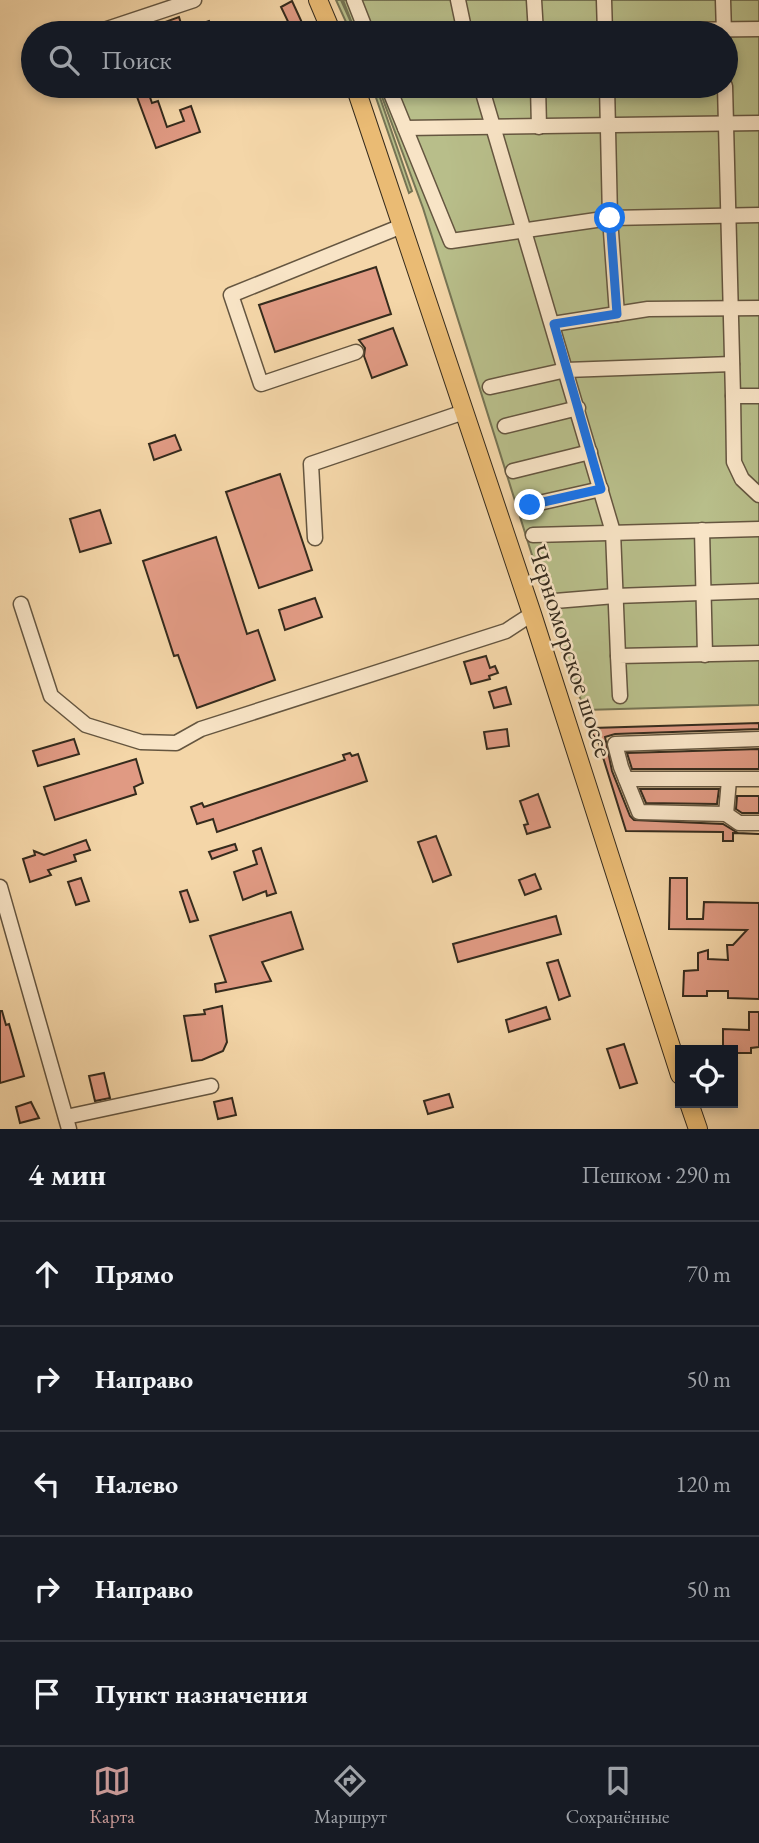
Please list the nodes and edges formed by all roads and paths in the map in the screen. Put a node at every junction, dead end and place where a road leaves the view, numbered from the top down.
1 (194, 0) edge
2 (318, 0) edge
3 (354, 0) edge
4 (458, 0) edge
5 (534, 0) edge
6 (604, 0) edge
7 (723, 0) edge
8 (131, 21) edge
9 (327, 21) edge
10 (362, 21) edge
11 (462, 21) edge
12 (535, 21) edge
13 (605, 21) edge
14 (724, 21) edge
15 (759, 29) edge
16 (738, 30) edge
17 (359, 98) edge
18 (393, 98) edge
19 (485, 98) edge
20 (538, 98) edge
21 (607, 98) edge
22 (725, 98) edge
23 (726, 123) junction
24 (759, 123) edge
25 (608, 125) junction
26 (494, 127) junction
27 (539, 127) junction
28 (405, 128) junction
29 (759, 215) edge
30 (729, 216) junction
31 (610, 218) junction
32 (402, 226) junction
33 (525, 230) junction
34 (731, 308) junction
35 (759, 308) edge
36 (617, 314) junction
37 (554, 324) junction
38 (356, 352) dead end
39 (732, 364) junction
40 (566, 370) junction
41 (490, 387) dead end
42 (733, 396) junction
43 (759, 396) edge
44 (578, 408) junction
45 (464, 412) junction
46 (505, 426) dead end
47 (590, 452) junction
48 (513, 471) dead end
49 (601, 489) junction
50 (759, 495) edge
51 (530, 505) dead end
52 (759, 529) edge
53 (702, 530) junction
54 (613, 532) junction
55 (533, 536) dead end
56 (314, 538) dead end
57 (759, 592) edge
58 (704, 593) junction
59 (615, 596) junction
60 (555, 601) dead end
61 (21, 604) dead end
62 (532, 614) junction
63 (759, 653) edge
64 (705, 655) junction
65 (618, 656) junction
66 (620, 696) dead end
67 (759, 739) edge
68 (626, 779) junction
69 (759, 779) edge
70 (729, 780) junction
71 (726, 814) junction
72 (759, 823) edge
73 (0, 887) edge
74 (675, 1059) edge
75 (211, 1086) dead end
76 (691, 1108) edge
77 (67, 1123) edge
78 (698, 1129) edge

1 - 8 street
2 - 9 main road
3 - 10 street
4 - 11 street
5 - 12 street
6 - 13 street
7 - 14 street
15 - 16 street
17 - 32 main road, Черноморское шоссе
18 - 28 street
19 - 26 street
20 - 27 street
21 - 25 street
22 - 23 street
23 - 24 street
23 - 25 street
23 - 30 street
25 - 27 street
25 - 31 street
26 - 27 street
26 - 28 street
26 - 33 street
28 - 33 street
29 - 30 street
30 - 31 street
30 - 34 street
31 - 33 street
31 - 36 street
32 - 38 street
32 - 45 main road, Черноморское шоссе
33 - 37 street
34 - 35 street
34 - 36 street
34 - 39 street
36 - 37 street
37 - 40 street
39 - 40 street
39 - 42 street
40 - 41 street
40 - 44 street
42 - 43 street
42 - 50 street
44 - 46 street
44 - 47 street
45 - 56 street
45 - 62 main road, Черноморское шоссе
47 - 48 street
47 - 49 street
49 - 51 street
49 - 54 street
52 - 53 street
53 - 54 street
53 - 58 street
54 - 55 street
54 - 59 street
57 - 58 street
58 - 59 street
58 - 64 street
59 - 60 street
59 - 65 street
61 - 62 street
62 - 74 main road, Черноморское шоссе
63 - 64 street
64 - 65 street
65 - 66 street
67 - 68 street
68 - 70 street
68 - 71 street
69 - 70 street
70 - 71 street
71 - 72 street
73 - 77 street
75 - 77 street
76 - 78 main road

